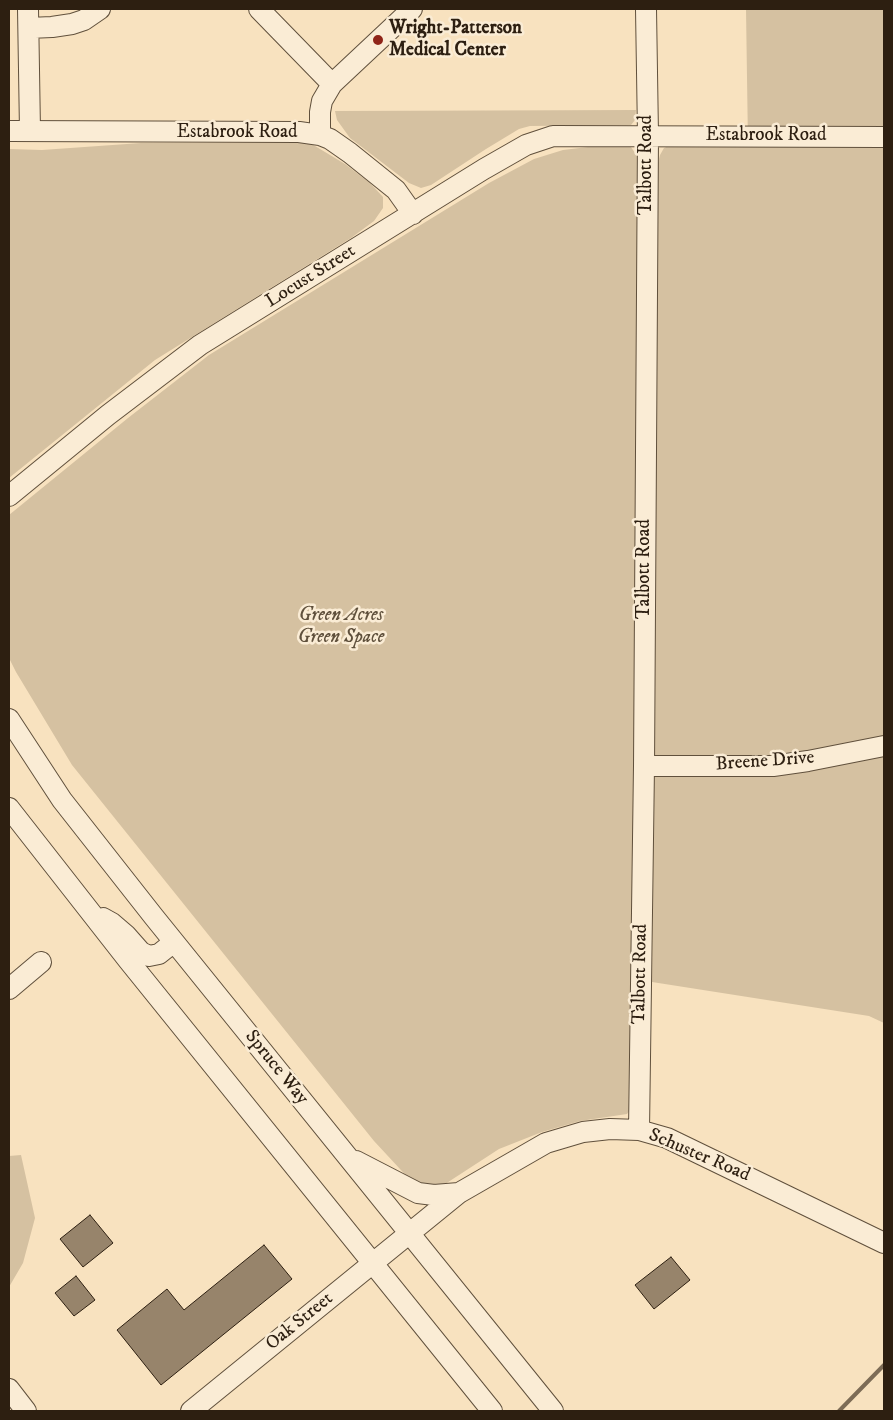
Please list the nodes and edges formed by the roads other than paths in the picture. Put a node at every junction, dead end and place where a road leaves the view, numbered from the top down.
1 (100, 9) edge
2 (259, 9) edge
3 (412, 9) edge
4 (646, 9) edge
5 (28, 18) edge
6 (332, 84) junction
7 (9, 131) edge
8 (30, 131) junction
9 (320, 135) junction
10 (648, 136) junction
11 (884, 137) edge
12 (413, 214) junction
13 (9, 496) edge
14 (9, 719) edge
15 (884, 746) edge
16 (644, 766) junction
17 (9, 808) edge
18 (88, 910) junction
19 (174, 942) junction
20 (41, 962) dead end
21 (9, 989) edge
22 (639, 1130) junction
23 (349, 1157) junction
24 (459, 1193) junction
25 (410, 1233) junction
26 (884, 1242) edge
27 (372, 1264) junction
28 (9, 1390) edge
29 (26, 1411) edge
30 (191, 1411) edge
31 (492, 1411) edge
32 (553, 1411) edge

1 - 5 street
2 - 6 street
3 - 6 street
4 - 10 street, Talbott Road
5 - 8 street
6 - 9 street
7 - 8 street, Estabrook Road
8 - 9 street, Estabrook Road
9 - 12 street, Estabrook Road
10 - 11 street, Estabrook Road
10 - 12 street, Locust Street
10 - 16 street, Talbott Road
12 - 13 street, Locust Street
14 - 19 street, Spruce Way
15 - 16 street, Breene Drive
16 - 22 street, Talbott Road
17 - 18 street
18 - 19 street
18 - 27 street
19 - 23 street, Spruce Way
20 - 21 street
22 - 24 street, Schuster Road
22 - 26 street, Schuster Road
23 - 24 street
23 - 25 street, Spruce Way
24 - 25 street, Schuster Road
25 - 27 street, Oak Street
25 - 32 street, Spruce Way
27 - 30 street, Oak Street
27 - 31 street
28 - 29 street

